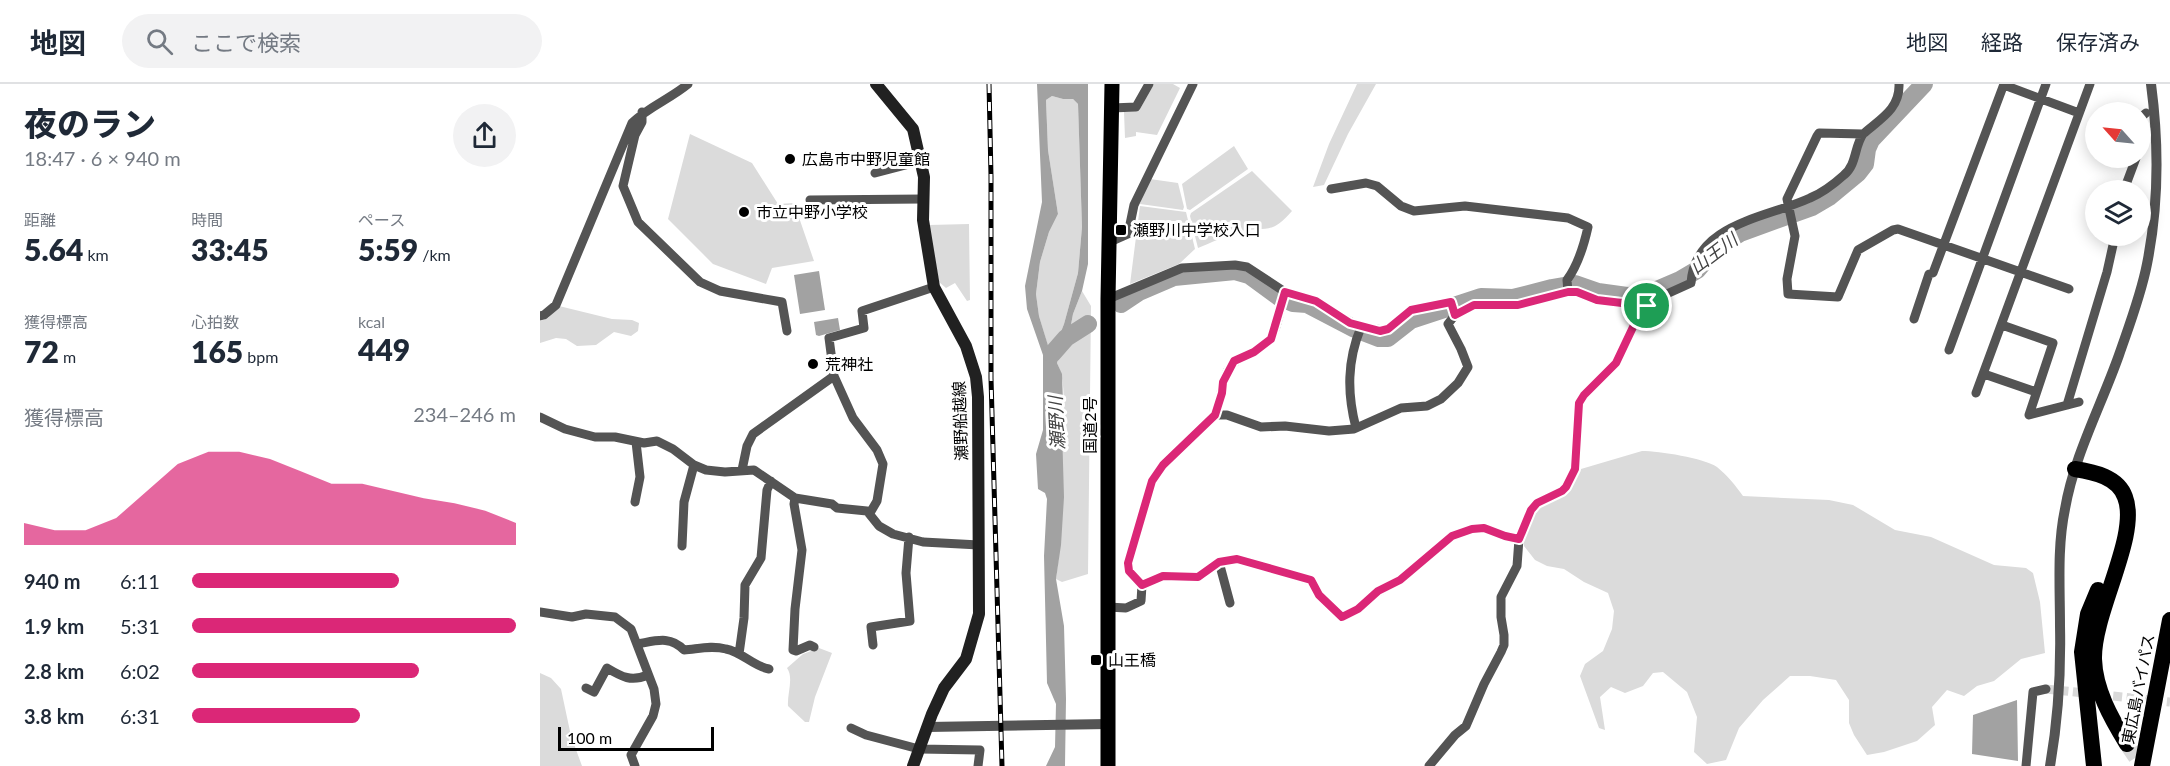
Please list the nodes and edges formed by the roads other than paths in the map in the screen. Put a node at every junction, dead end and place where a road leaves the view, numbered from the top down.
1 (688, 84) edge
2 (876, 84) edge
3 (1112, 84) edge
4 (1149, 84) edge
5 (1193, 84) edge
6 (1899, 84) edge
7 (2004, 84) edge
8 (2046, 84) edge
9 (2090, 84) edge
10 (2151, 84) edge
11 (2041, 99) junction
12 (1112, 108) junction
13 (642, 112) junction
14 (2079, 113) junction
15 (1863, 134) junction
16 (921, 161) junction
17 (875, 173) dead end
18 (1331, 189) dead end
19 (923, 199) junction
20 (810, 200) dead end
21 (1788, 206) junction
22 (1110, 242) junction
23 (1945, 246) junction
24 (2113, 246) edge
25 (1982, 259) junction
26 (2020, 273) junction
27 (934, 287) junction
28 (2069, 290) dead end
29 (1568, 292) junction
30 (1284, 296) junction
31 (1108, 299) junction
32 (1647, 306) junction
33 (1455, 314) junction
34 (540, 316) edge
35 (1914, 319) dead end
36 (2002, 324) junction
37 (1360, 330) junction
38 (787, 331) dead end
39 (1949, 350) dead end
40 (1984, 374) junction
41 (834, 376) junction
42 (2036, 392) junction
43 (1976, 393) dead end
44 (2079, 402) dead end
45 (2067, 405) junction
46 (1215, 415) junction
47 (540, 417) edge
48 (1356, 428) junction
49 (636, 442) junction
50 (2078, 464) junction
51 (693, 465) junction
52 (742, 470) junction
53 (771, 481) junction
54 (795, 498) junction
55 (635, 502) dead end
56 (870, 513) junction
57 (2128, 526) junction
58 (909, 537) junction
59 (1519, 539) junction
60 (979, 545) junction
61 (682, 546) dead end
62 (1219, 562) junction
63 (1142, 585) junction
64 (1230, 603) dead end
65 (1108, 607) junction
66 (540, 612) edge
67 (2170, 620) edge
68 (637, 644) junction
69 (873, 645) dead end
70 (814, 648) dead end
71 (739, 654) junction
72 (769, 669) dead end
73 (648, 675) junction
74 (586, 688) dead end
75 (2046, 689) dead end
76 (1108, 724) junction
77 (928, 727) junction
78 (851, 728) dead end
79 (2127, 744) tunnel mouth
80 (919, 749) junction
81 (635, 766) edge
82 (913, 766) edge
83 (978, 766) edge
84 (1108, 766) edge
85 (1429, 766) edge
86 (2026, 766) edge
87 (2050, 766) edge
88 (2094, 766) edge
89 (2142, 766) edge

1 - 13 street
2 - 16 main road, 瀬野船越線
3 - 12 highway, 国道2号
4 - 12 street
5 - 22 street
6 - 15 street
7 - 11 street
7 - 23 street
8 - 11 street
9 - 14 street
10 - 50 street
11 - 14 street
11 - 25 street
12 - 22 highway, 国道2号
13 - 34 street
13 - 38 street
14 - 26 street
15 - 21 street
15 - 21 street
16 - 17 street
16 - 19 main road, 瀬野船越線
18 - 29 street
19 - 20 street
19 - 27 main road, 瀬野船越線
21 - 23 street
21 - 32 street
22 - 31 highway, 国道2号
23 - 25 street
23 - 35 street
24 - 45 street
25 - 26 street
25 - 39 street
26 - 28 street
26 - 36 street
27 - 41 street
27 - 60 main road, 瀬野船越線
29 - 32 street
29 - 33 street
30 - 31 street
30 - 37 street
30 - 46 street
31 - 65 highway, 国道2号
32 - 59 street
33 - 37 street
33 - 48 street
36 - 40 street
36 - 42 street
37 - 48 street
40 - 42 street
40 - 43 street
41 - 52 street
41 - 56 street
42 - 45 street
44 - 45 street
46 - 48 street
46 - 63 street
47 - 49 street
49 - 51 street
49 - 55 street
50 - 57 highway
50 - 87 street
51 - 52 street
51 - 61 street
52 - 53 street
53 - 54 street
53 - 71 street
54 - 56 street
54 - 70 street
56 - 58 street
57 - 79 highway
57 - 88 highway
58 - 60 street
58 - 69 street
59 - 62 street
59 - 85 street
60 - 77 main road, 瀬野船越線
62 - 63 street
62 - 64 street
63 - 65 street
65 - 76 highway, 国道2号
66 - 68 street
67 - 89 highway, 東広島バイパス
68 - 71 street
68 - 73 street
71 - 72 street
73 - 74 street
73 - 81 street
75 - 86 street
76 - 77 street
76 - 84 highway, 国道2号
77 - 80 main road, 瀬野船越線
78 - 80 street
80 - 82 main road, 瀬野船越線
80 - 83 street

